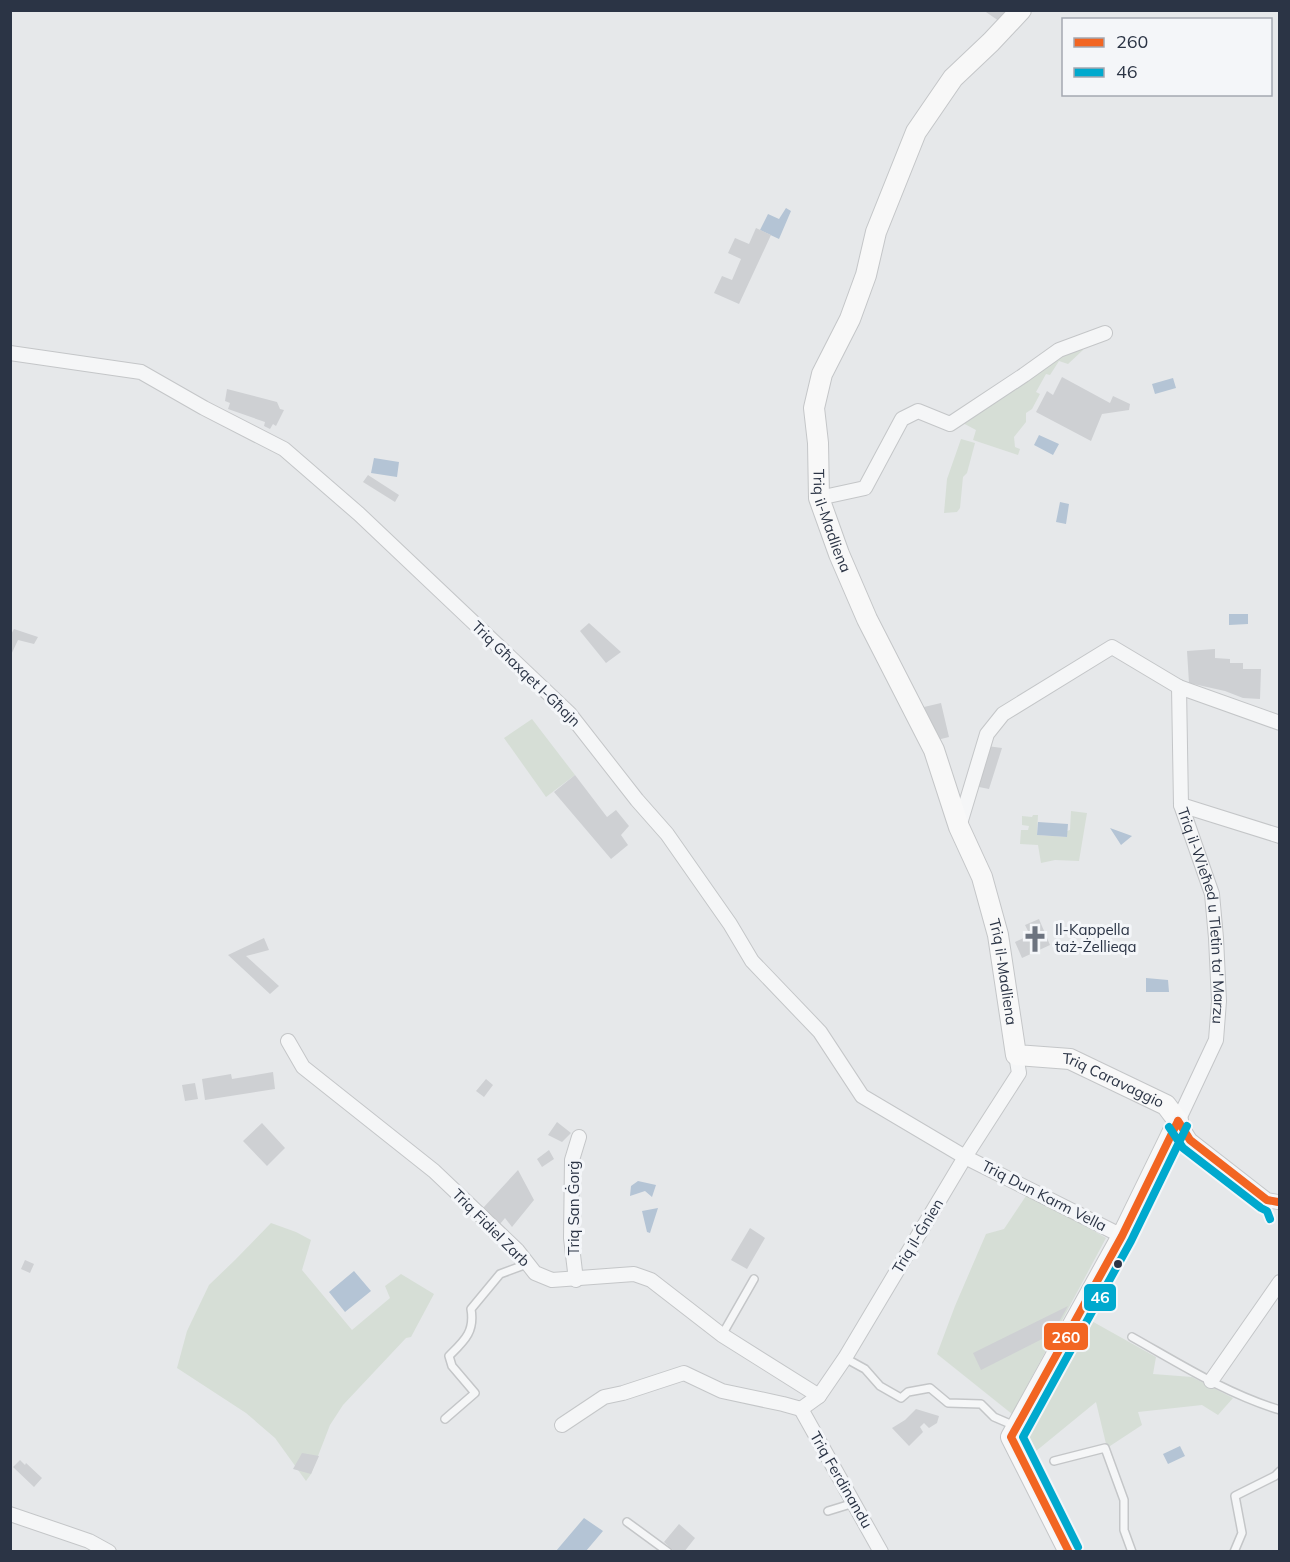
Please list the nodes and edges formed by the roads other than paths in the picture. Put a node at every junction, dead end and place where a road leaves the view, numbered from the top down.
1 (1021, 10) edge
2 (1105, 333) dead end
3 (10, 353) edge
4 (819, 498) junction
5 (1179, 687) junction
6 (1280, 723) edge
7 (1181, 805) junction
8 (960, 827) junction
9 (1280, 836) edge
10 (288, 1041) dead end
11 (1016, 1055) junction
12 (1178, 1121) junction
13 (579, 1137) dead end
14 (965, 1157) junction
15 (1279, 1206) edge
16 (1122, 1236) junction
17 (527, 1264) junction
18 (754, 1279) dead end
19 (576, 1280) junction
20 (1280, 1282) edge
21 (722, 1335) junction
22 (1132, 1337) dead end
23 (845, 1358) junction
24 (1211, 1382) junction
25 (819, 1396) junction
26 (801, 1409) junction
27 (1280, 1410) edge
28 (445, 1419) dead end
29 (562, 1425) dead end
30 (1017, 1427) junction
31 (1054, 1461) dead end
32 (1280, 1471) edge
33 (854, 1503) junction
34 (828, 1511) dead end
35 (10, 1514) edge
36 (627, 1522) dead end
37 (109, 1551) edge
38 (668, 1551) edge
39 (881, 1551) edge
40 (1069, 1551) edge
41 (1132, 1551) edge
42 (1234, 1551) edge

1 - 4 street, Triq il-Madliena
2 - 4 street
3 - 14 street, Triq Għaxqet l-Għajn
4 - 8 street, Triq il-Madliena
5 - 6 street
5 - 7 street, Triq il-Wieħed u Tletin ta' Marzu
5 - 8 street
7 - 9 street
7 - 12 street, Triq il-Wieħed u Tletin ta' Marzu
8 - 11 street, Triq il-Madliena
10 - 17 street, Triq Fidiel Zarb
11 - 12 street, Triq Caravaggio
11 - 14 street, Triq il-Ġnien
12 - 15 street, Triq Caravaggio
12 - 16 street, Triq il-Wieħed u Tletin ta' Marzu
13 - 19 street, Triq San Ġorġ
14 - 16 street, Triq Dun Karm Vella
14 - 23 street, Triq il-Ġnien
16 - 30 street, Triq il-Wieħed u Tletin ta' Marzu
17 - 19 street, Triq Fidiel Zarb
17 - 28 lane
18 - 21 lane
19 - 21 street, Triq Fidiel Zarb
20 - 24 street
21 - 25 street, Triq Fidiel Zarb
22 - 24 lane
23 - 25 street, Triq il-Ġnien
23 - 30 lane
24 - 27 lane
25 - 26 street, Triq il-Ġnien
26 - 29 street
26 - 33 street, Triq Ferdinandu
30 - 40 street
31 - 41 lane
32 - 42 lane
33 - 34 lane
33 - 39 street, Triq Ferdinandu
35 - 37 street
36 - 38 lane

